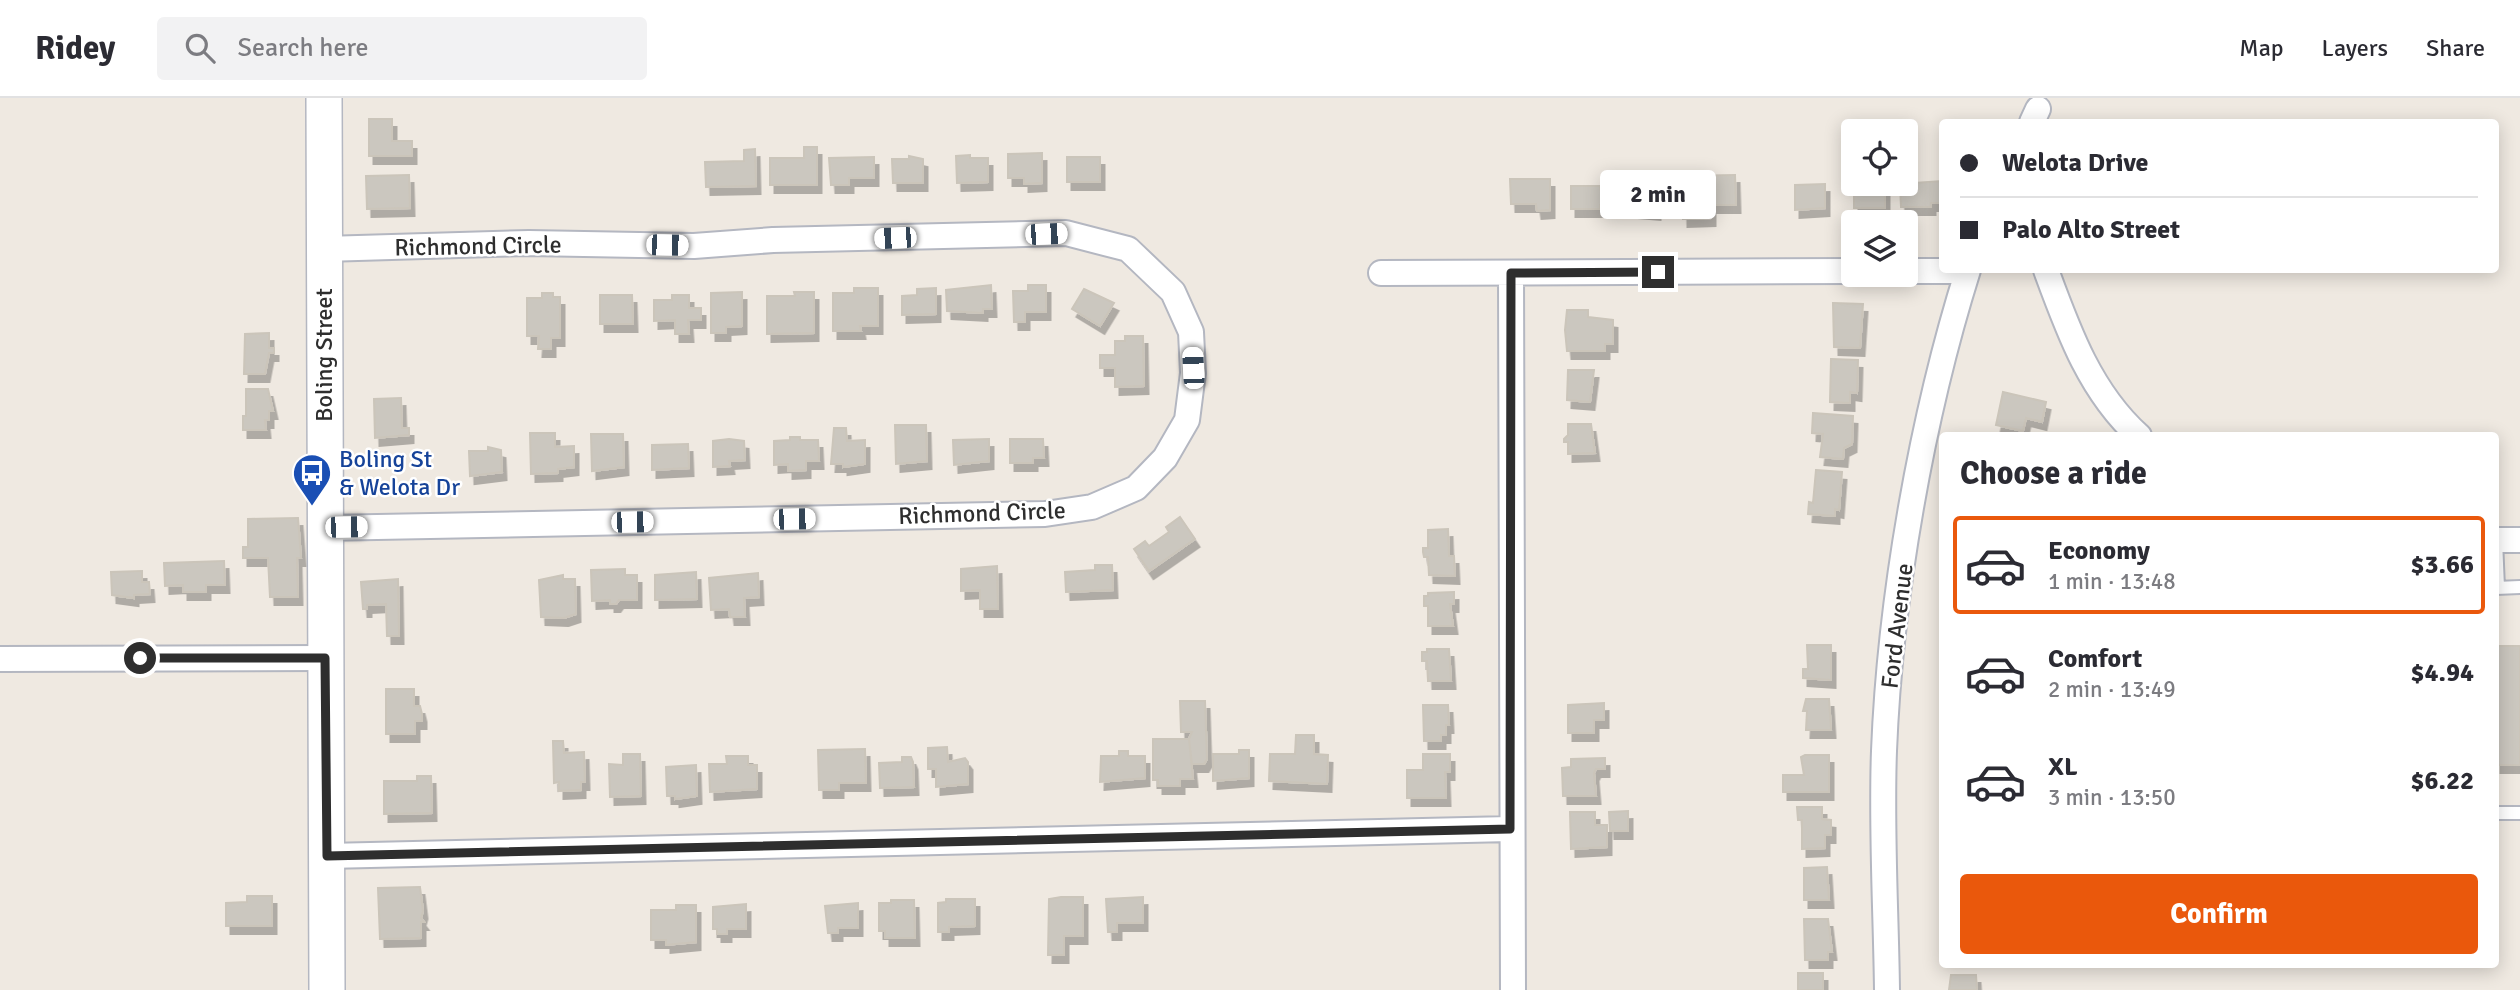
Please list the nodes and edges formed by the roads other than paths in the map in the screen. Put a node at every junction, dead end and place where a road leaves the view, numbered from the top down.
1 (324, 98) edge
2 (324, 249) junction
3 (1939, 270) edge
4 (1841, 271) edge
5 (1918, 271) edge
6 (1381, 273) dead end
7 (1511, 273) junction
8 (1966, 273) edge
9 (2047, 273) edge
10 (2135, 432) edge
11 (324, 528) junction
12 (2499, 540) edge
13 (2520, 540) edge
14 (2520, 587) edge
15 (2499, 588) edge
16 (325, 658) junction
17 (0, 659) edge
18 (2499, 813) edge
19 (2520, 813) edge
20 (1510, 829) junction
21 (327, 856) junction
22 (327, 990) edge
23 (1513, 990) edge
24 (1887, 990) edge

1 - 2 street, Boling Street
2 - 11 street, Boling Street
2 - 11 street, Richmond Circle
3 - 5 street
4 - 7 street
6 - 7 street
7 - 20 street
8 - 24 street, Ford Avenue
9 - 10 street
11 - 16 street, Boling Street
12 - 13 street
14 - 15 lane
16 - 17 street
16 - 21 street, Boling Street
18 - 19 lane
20 - 21 street
20 - 23 street
21 - 22 street, Boling Street

